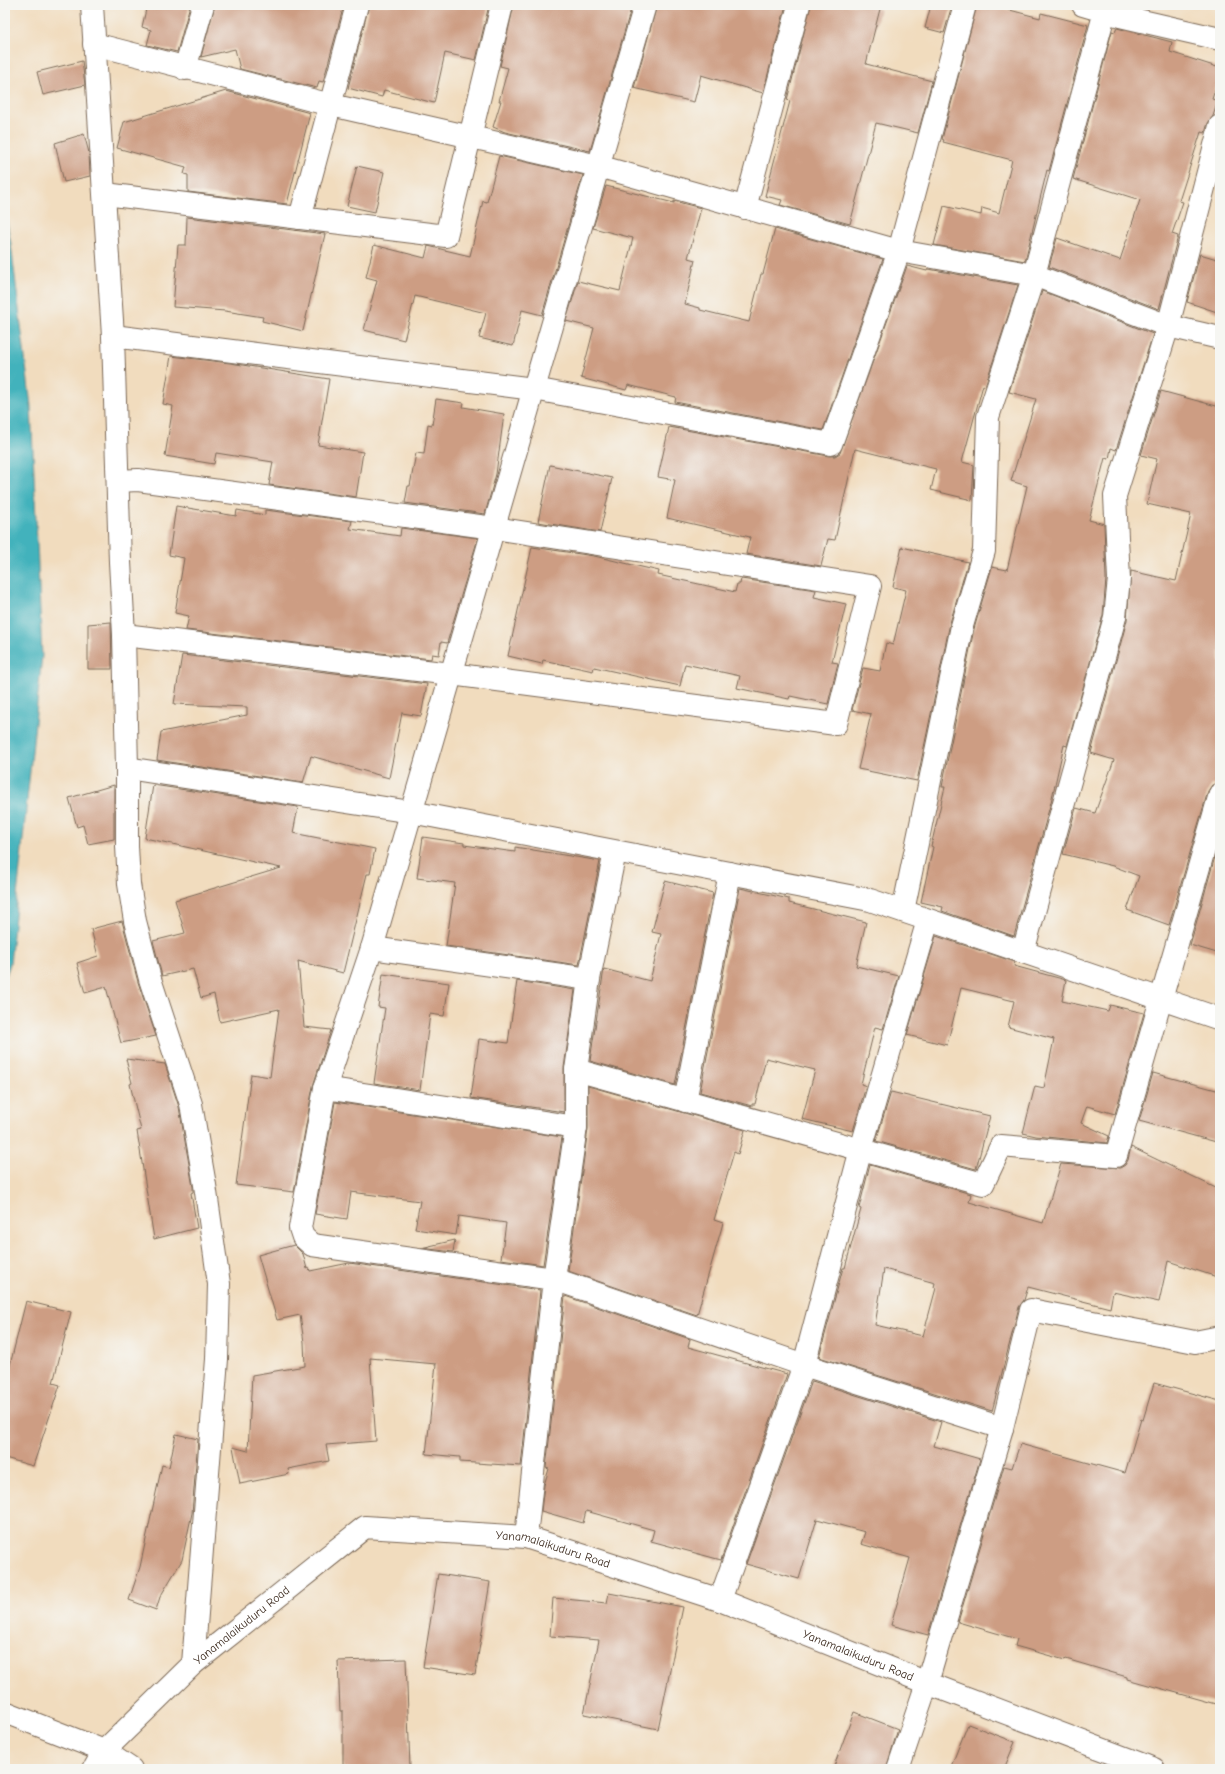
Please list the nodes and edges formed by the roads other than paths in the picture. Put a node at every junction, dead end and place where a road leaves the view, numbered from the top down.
1 (92, 5) edge
2 (203, 5) edge
3 (357, 5) edge
4 (502, 5) edge
5 (645, 5) edge
6 (799, 5) edge
7 (965, 5) edge
8 (1084, 5) edge
9 (1116, 11) edge
10 (1220, 39) edge
11 (94, 44) junction
12 (185, 69) junction
13 (331, 105) junction
14 (1220, 126) edge
15 (470, 137) junction
16 (598, 166) junction
17 (105, 194) junction
18 (745, 208) junction
19 (300, 218) junction
20 (899, 251) junction
21 (1034, 275) junction
22 (1168, 326) junction
23 (113, 336) junction
24 (1220, 338) edge
25 (534, 389) junction
26 (118, 481) junction
27 (494, 528) junction
28 (124, 635) junction
29 (451, 674) junction
30 (127, 768) junction
31 (1220, 794) edge
32 (411, 812) junction
33 (614, 852) junction
34 (730, 873) junction
35 (903, 911) junction
36 (928, 920) junction
37 (372, 948) junction
38 (1023, 952) junction
39 (589, 979) junction
40 (1161, 999) junction
41 (1220, 1019) edge
42 (576, 1070) junction
43 (325, 1088) junction
44 (685, 1101) junction
45 (576, 1127) junction
46 (861, 1149) junction
47 (554, 1279) junction
48 (1220, 1337) edge
49 (804, 1365) junction
50 (1002, 1428) junction
51 (526, 1537) junction
52 (720, 1600) junction
53 (193, 1664) junction
54 (927, 1683) junction
55 (5, 1712) edge
56 (99, 1760) edge
57 (131, 1769) edge
58 (898, 1769) edge
59 (1154, 1769) edge

1 - 11 street
2 - 12 street
3 - 13 street
4 - 15 street
5 - 16 street
6 - 18 street
7 - 20 street
8 - 9 street
9 - 10 street
9 - 21 street
11 - 12 street
11 - 17 street
12 - 13 street
13 - 15 street
13 - 19 street
14 - 22 street
15 - 16 street
15 - 19 street
16 - 18 street
16 - 25 street
17 - 19 street
17 - 23 street
18 - 20 street
20 - 21 street
20 - 25 street
21 - 22 street
21 - 35 street
22 - 24 street
22 - 38 street
23 - 25 street
23 - 26 street
25 - 27 street
26 - 27 street
26 - 28 street
27 - 29 street
27 - 29 street
28 - 29 street
28 - 30 street
29 - 32 street
30 - 32 street
30 - 53 street
31 - 40 street
32 - 33 street
32 - 37 street
33 - 34 street
33 - 39 street
34 - 35 street
34 - 44 street
35 - 36 street
36 - 38 street
36 - 46 street
37 - 39 street
37 - 43 street
38 - 40 street
39 - 42 street
40 - 41 street
40 - 46 street
42 - 44 street
42 - 45 street
43 - 45 street
43 - 47 street
44 - 46 street
45 - 47 street
46 - 49 street
47 - 49 street
47 - 51 street
48 - 50 street
49 - 50 street
49 - 52 street
50 - 54 street
51 - 52 street, Yanamalaikuduru Road
51 - 53 street, Yanamalaikuduru Road
52 - 54 street, Yanamalaikuduru Road
53 - 56 street, Yanamalaikuduru Road
54 - 58 street
54 - 59 street, Yanamalaikuduru Road
55 - 56 street
56 - 57 street

